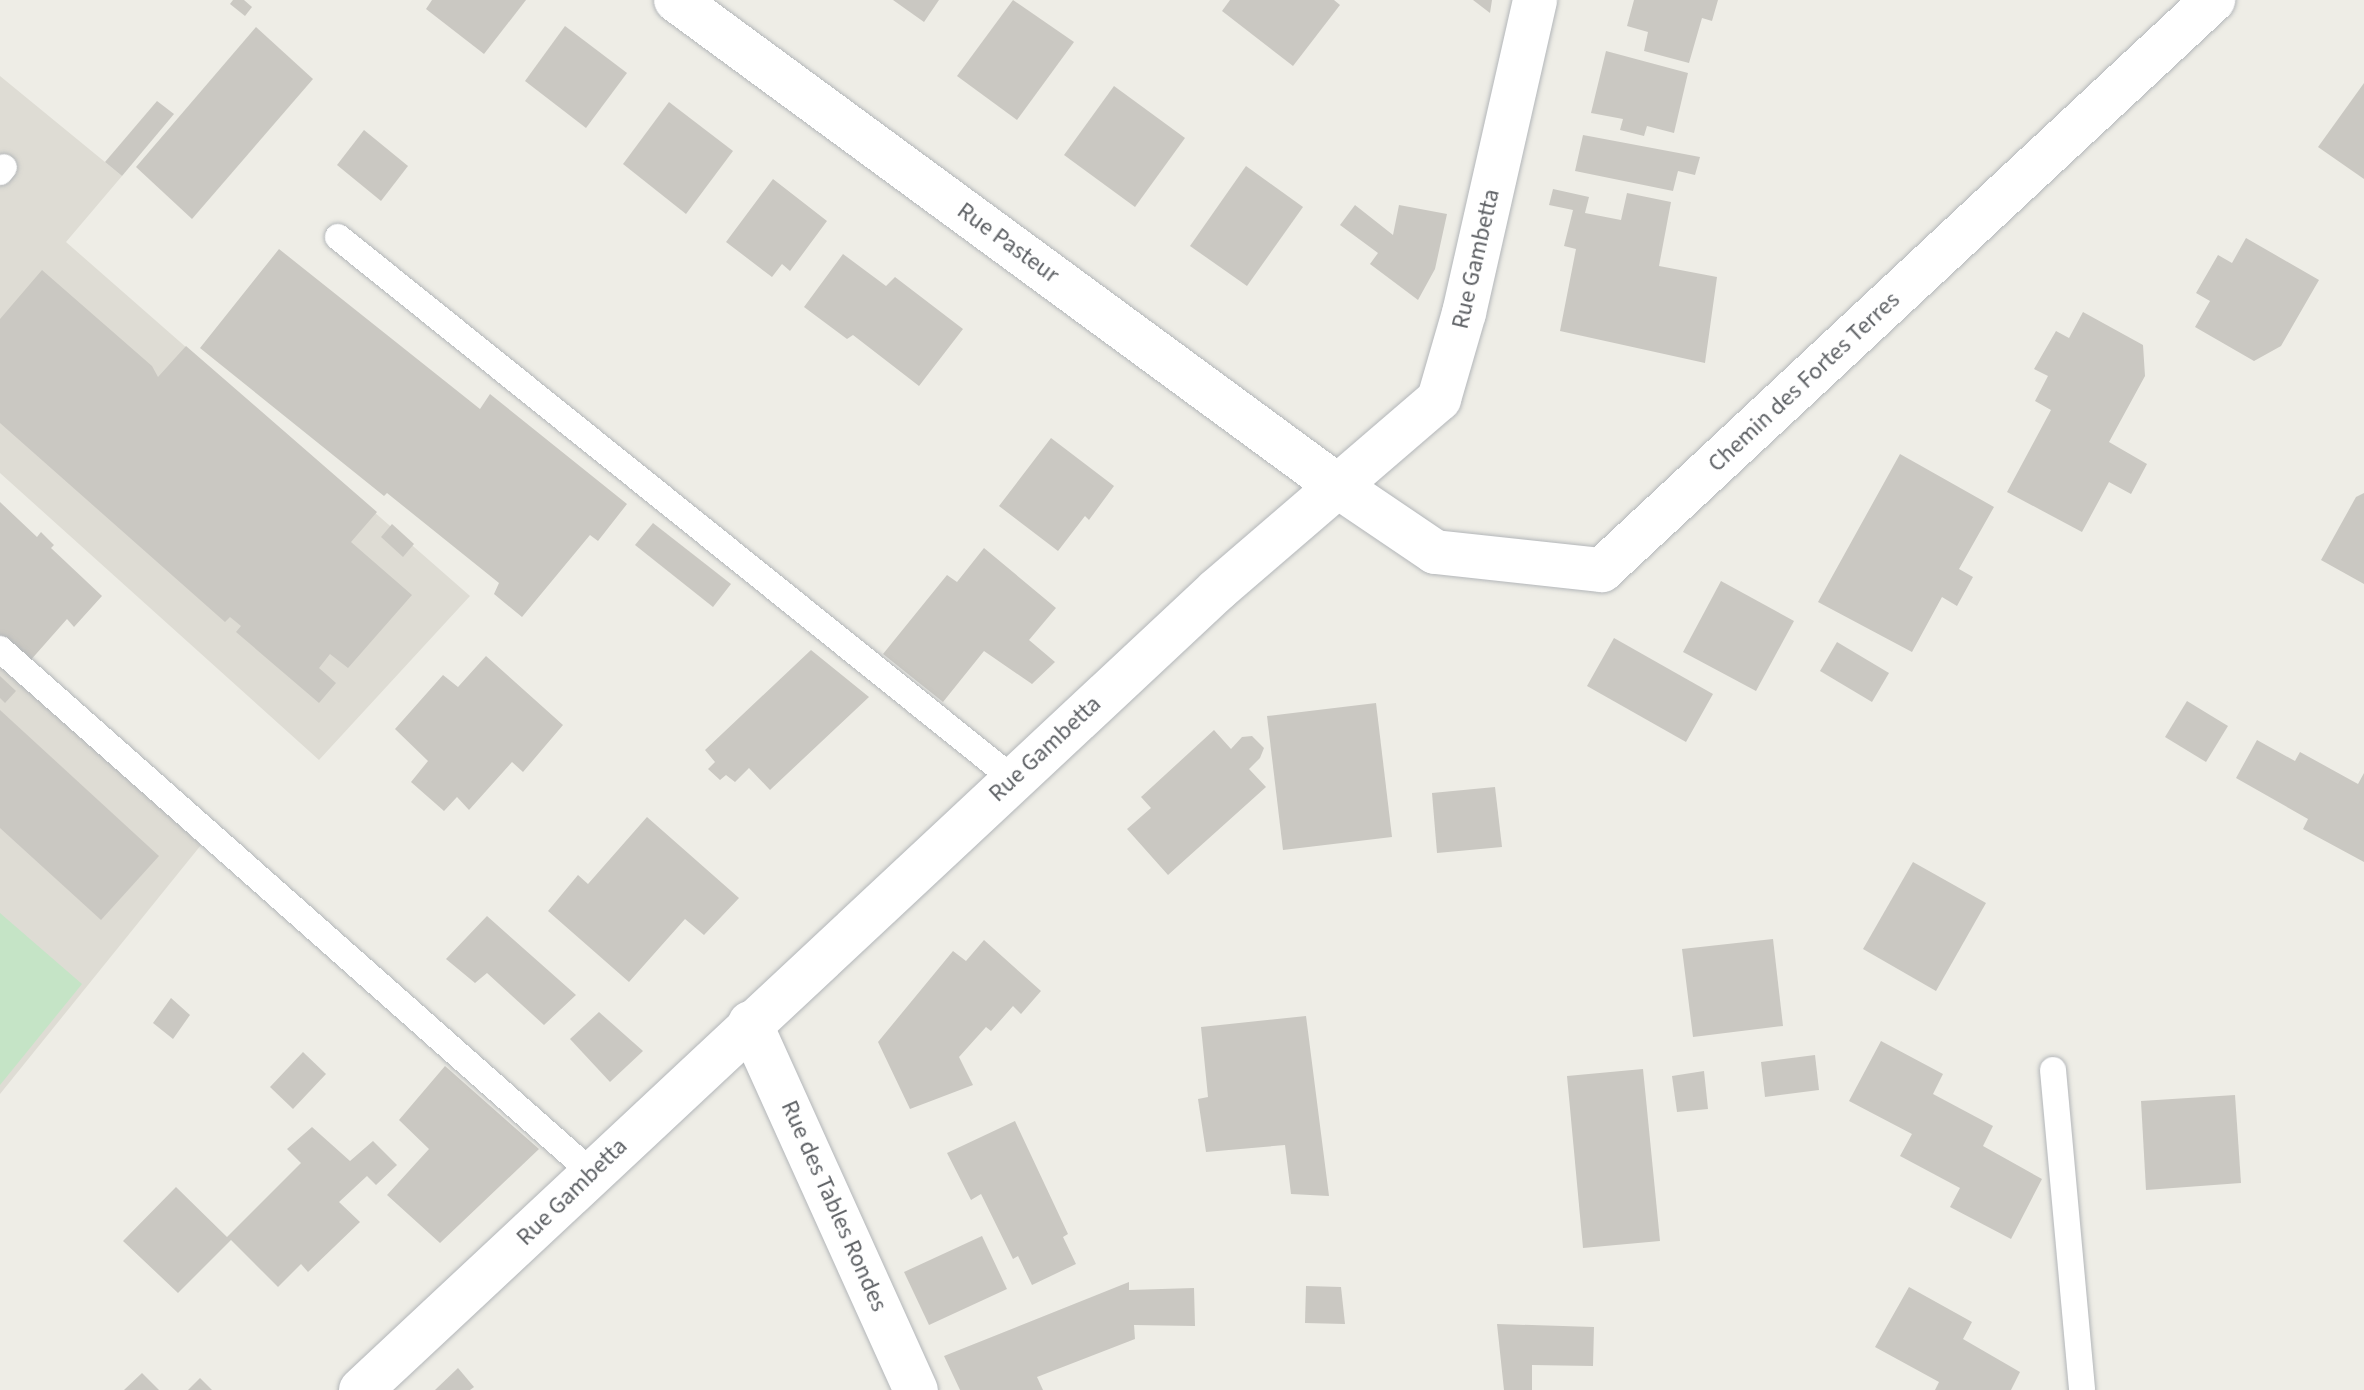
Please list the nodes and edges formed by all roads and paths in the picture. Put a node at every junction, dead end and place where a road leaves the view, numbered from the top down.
1 (676, 0) edge
2 (1535, 0) edge
3 (2213, 0) edge
4 (338, 237) dead end
5 (1339, 487) junction
6 (0, 649) edge
7 (1013, 779) junction
8 (750, 1023) junction
9 (2053, 1070) dead end
10 (592, 1173) junction
11 (361, 1390) edge
12 (916, 1390) edge
13 (2082, 1390) edge

1 - 5 street, Rue Pasteur
2 - 5 street, Rue Gambetta
3 - 5 street, Chemin des Fortes Terres
4 - 7 lane
5 - 7 street, Rue Gambetta
6 - 10 lane
7 - 8 street, Rue Gambetta
8 - 10 street, Rue Gambetta
8 - 12 street, Rue des Tables Rondes
9 - 13 lane
10 - 11 street, Rue Gambetta

